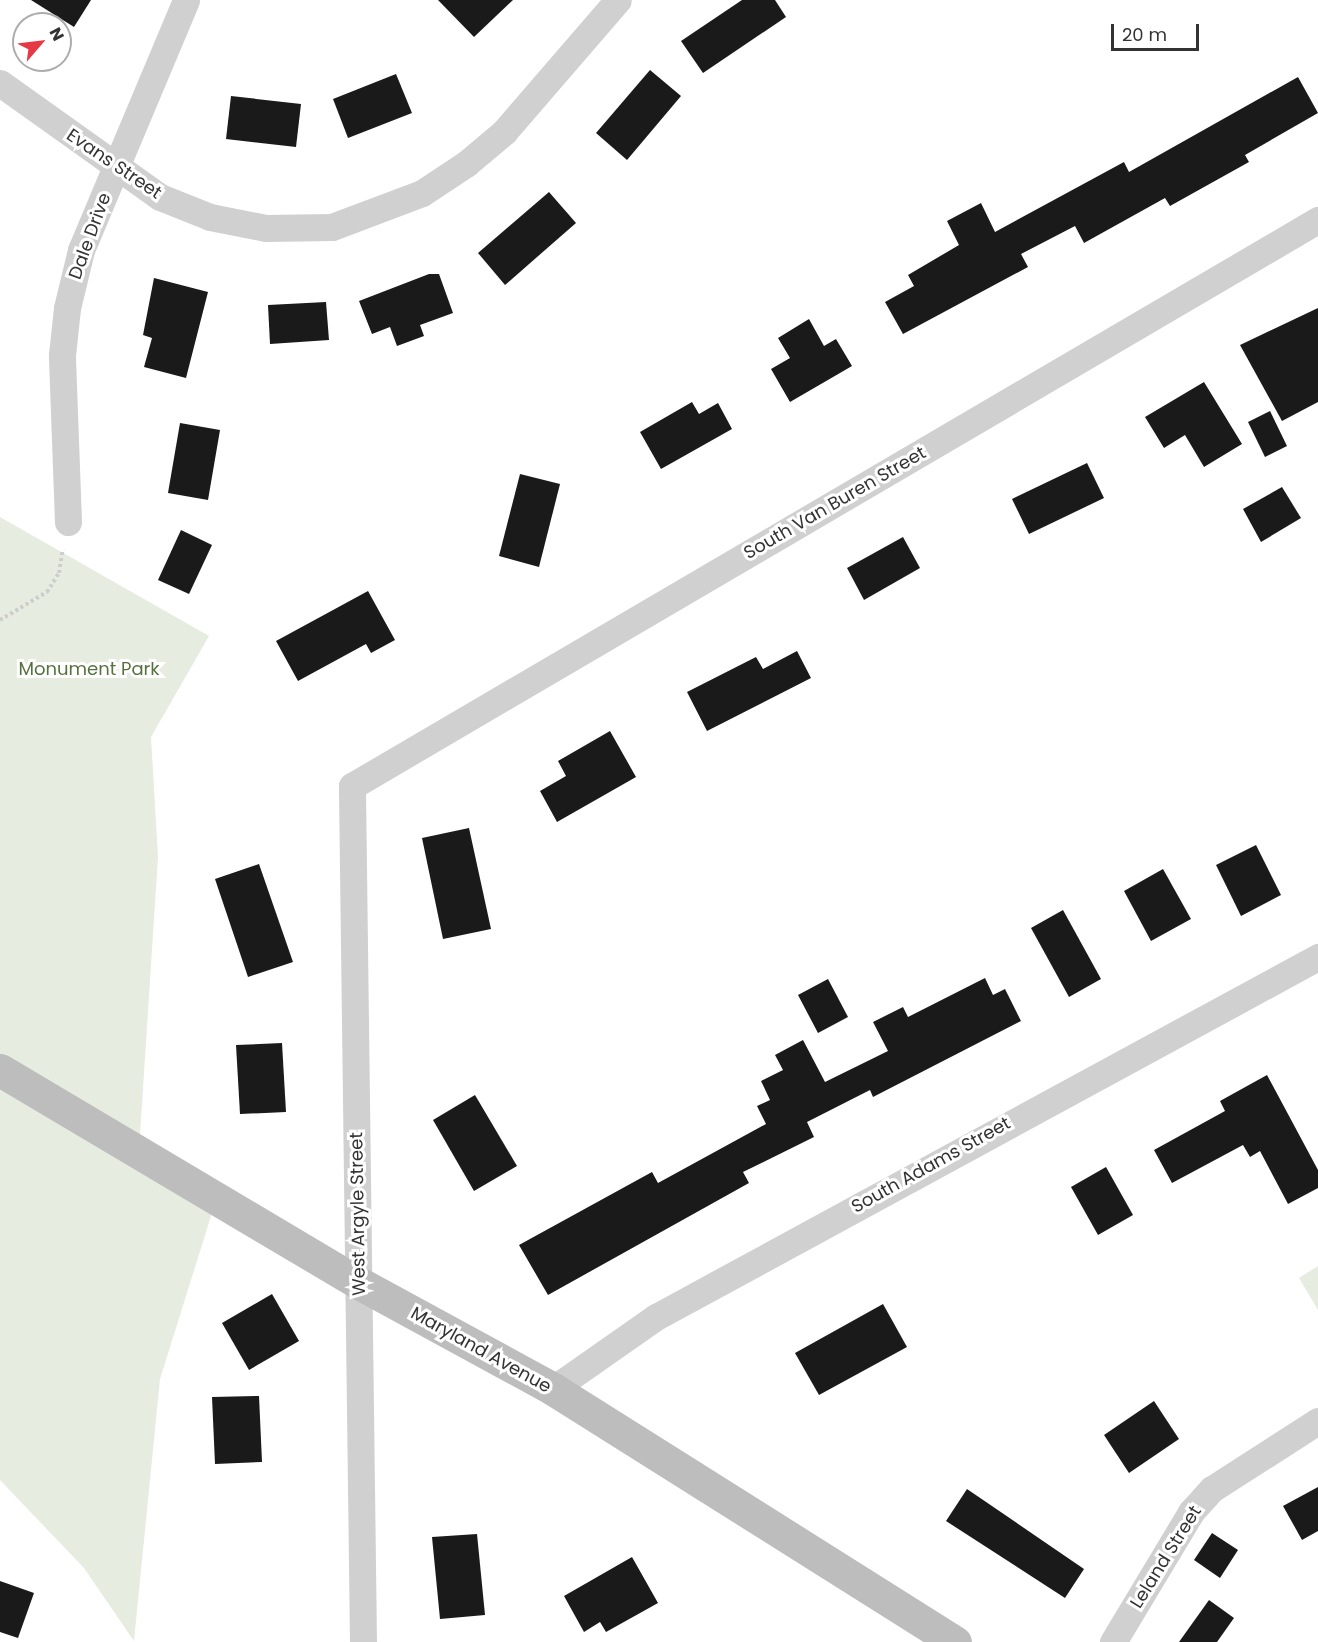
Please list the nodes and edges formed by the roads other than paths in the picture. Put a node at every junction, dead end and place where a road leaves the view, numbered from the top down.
1 (186, 0) edge
2 (618, 0) edge
3 (0, 83) edge
4 (115, 168) junction
5 (1318, 220) edge
6 (68, 522) road end
7 (352, 786) joint
8 (1318, 957) edge
9 (0, 1070) edge
10 (357, 1282) junction
11 (553, 1389) junction
12 (1318, 1421) edge
13 (363, 1642) edge
14 (955, 1642) edge
15 (1113, 1642) edge

1 - 4 street, Dale Drive
2 - 4 street, Evans Street
3 - 4 street, Evans Street
4 - 6 street, Dale Drive
5 - 7 street, South Van Buren Street
7 - 10 street, West Argyle Street
8 - 11 street, South Adams Street
9 - 10 main road, Maryland Avenue
10 - 11 main road, Maryland Avenue
10 - 13 street, West Argyle Street
11 - 14 main road, Maryland Avenue
12 - 15 street, Leland Street

